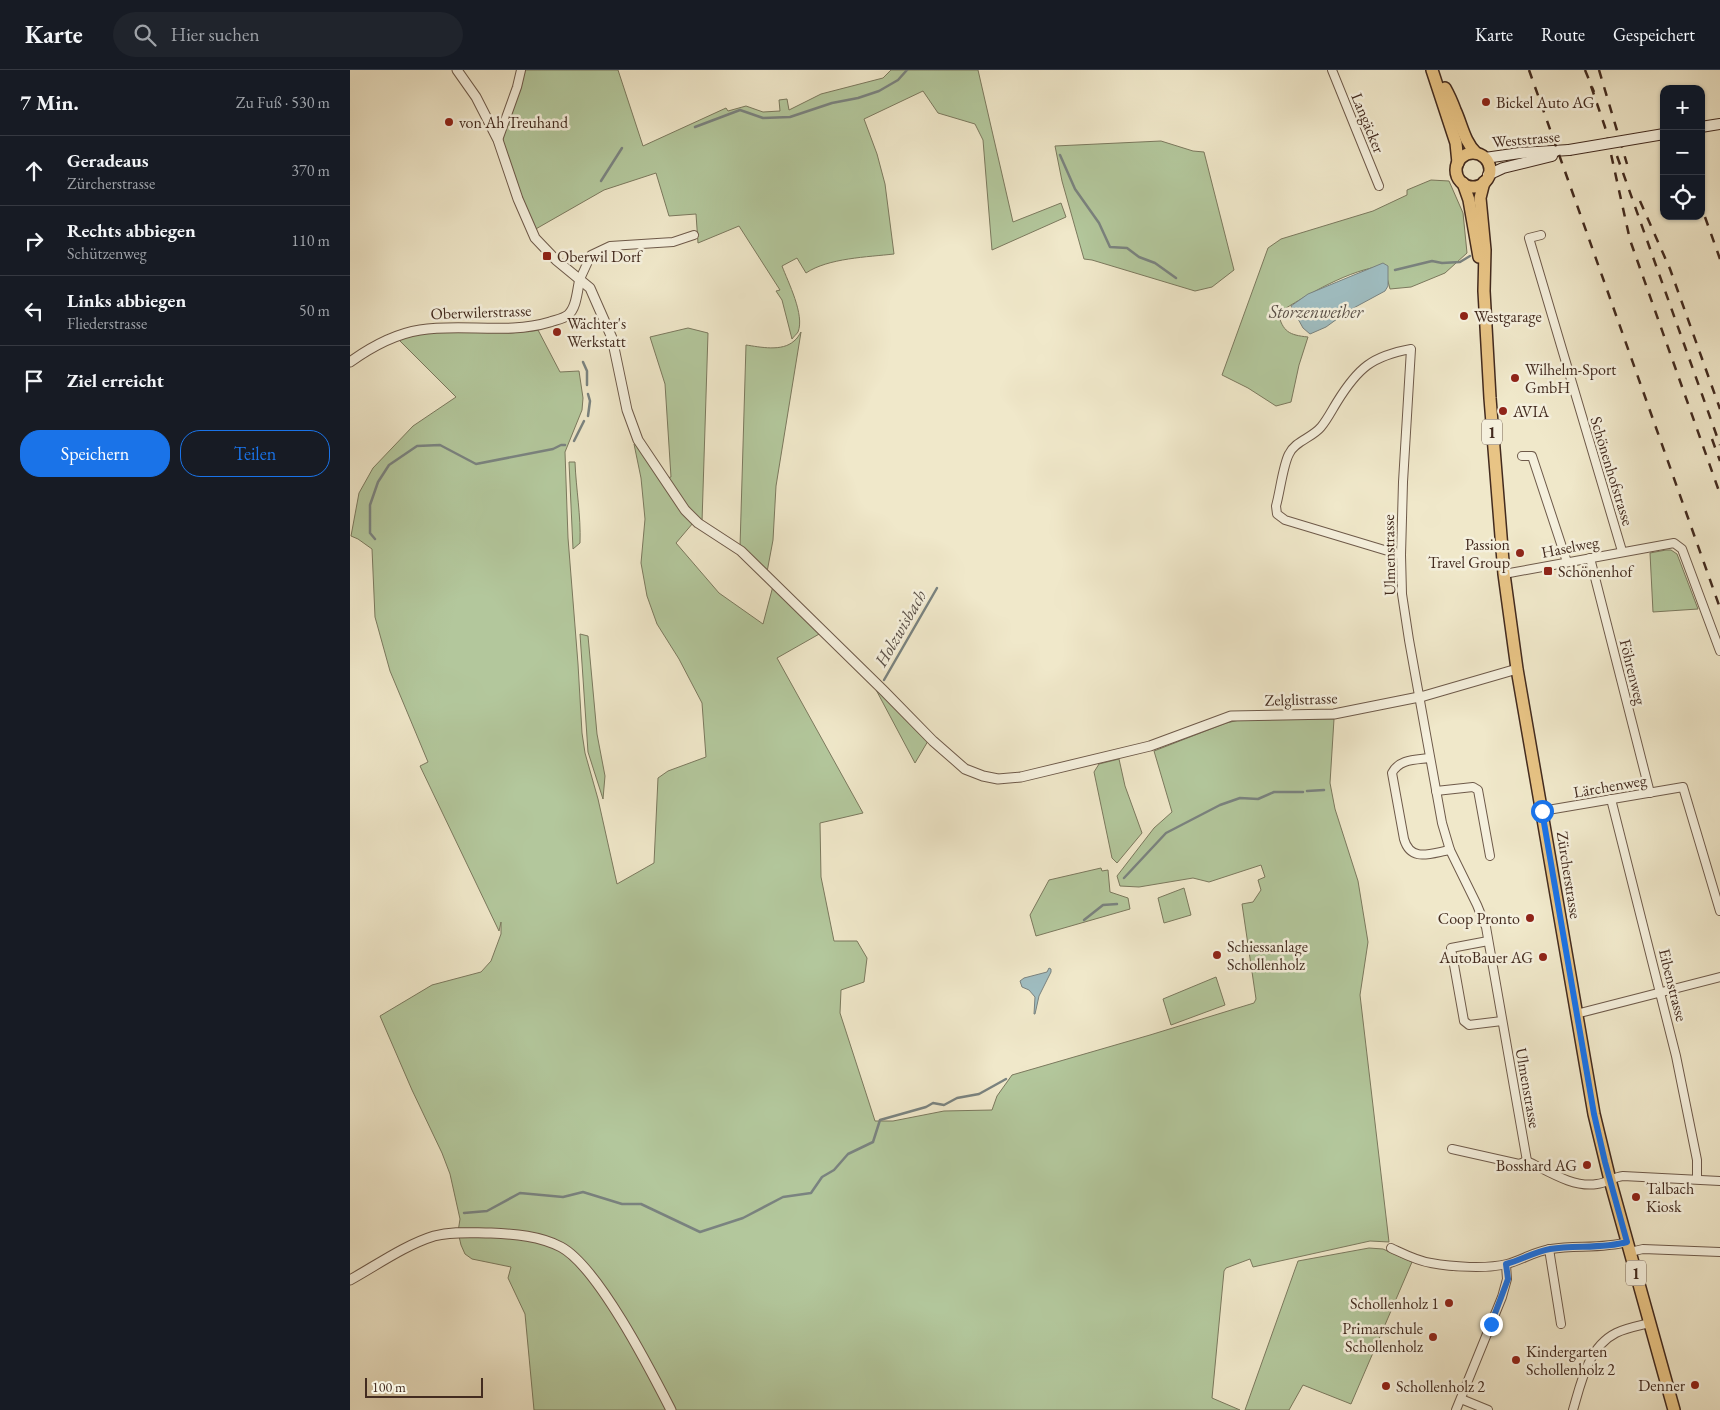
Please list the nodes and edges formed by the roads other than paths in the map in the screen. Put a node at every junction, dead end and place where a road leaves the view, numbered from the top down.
1 (457, 70) edge
2 (521, 70) edge
3 (1332, 70) edge
4 (1434, 70) edge
5 (1443, 91) junction
6 (1720, 124) edge
7 (1705, 126) edge
8 (1660, 135) edge
9 (498, 140) junction
10 (1569, 150) junction
11 (1480, 156) junction
12 (1458, 162) junction
13 (1486, 179) junction
14 (1463, 183) junction
15 (1379, 186) dead end
16 (694, 235) dead end
17 (1541, 235) dead end
18 (1483, 276) junction
19 (580, 279) junction
20 (350, 362) edge
21 (1522, 456) dead end
22 (1622, 551) junction
23 (1400, 555) junction
24 (1590, 558) junction
25 (1567, 562) junction
26 (1504, 574) junction
27 (1720, 651) edge
28 (1518, 669) junction
29 (1419, 697) junction
30 (1430, 758) junction
31 (1436, 791) junction
32 (1650, 793) junction
33 (1611, 799) junction
34 (1542, 811) junction
35 (1450, 850) junction
36 (1490, 856) dead end
37 (1720, 911) edge
38 (1488, 940) junction
39 (1720, 977) edge
40 (1661, 992) junction
41 (1576, 1014) junction
42 (1502, 1021) junction
43 (1452, 1148) dead end
44 (1527, 1161) junction
45 (1697, 1179) junction
46 (1610, 1180) junction
47 (1720, 1181) edge
48 (1628, 1247) junction
49 (1391, 1248) dead end
50 (1549, 1249) junction
51 (1720, 1252) edge
52 (1506, 1264) junction
53 (350, 1280) edge
54 (1650, 1323) junction
55 (1561, 1324) dead end
56 (1461, 1398) junction
57 (671, 1410) edge
58 (1456, 1410) edge
59 (1488, 1410) edge
60 (1573, 1410) edge
61 (1674, 1410) edge

1 - 9 street, Zelglistrasse
2 - 9 street
3 - 15 street, Langäcker
4 - 5 main road
5 - 11 main road
5 - 12 main road
6 - 7 main road
8 - 10 main road, Weststrasse, bridge
9 - 19 street, Zelglistrasse
10 - 11 main road, Weststrasse
10 - 13 main road, Weststrasse
11 - 12 main road
11 - 13 main road
12 - 14 main road
13 - 14 main road
13 - 18 main road, Zürcherstrasse / 1
14 - 18 main road, Zürcherstrasse / 1
16 - 19 street, Oberwilerstrasse
17 - 22 street, Schönenhofstrasse
18 - 26 main road, Zürcherstrasse / 1
19 - 20 street, Oberwilerstrasse
19 - 29 street, Zelglistrasse
21 - 25 street
22 - 24 street, Haselweg
22 - 27 street, Haselweg
23 - 23 street, Ulmenstrasse
23 - 29 street, Ulmenstrasse
24 - 25 street, Haselweg
24 - 32 street, Föhrenweg
25 - 26 street, Haselweg
26 - 28 main road, Zürcherstrasse / 1
28 - 29 street, Zelglistrasse
28 - 34 main road, Zürcherstrasse / 1
29 - 30 street, Ulmenstrasse
30 - 31 street, Ulmenstrasse
30 - 35 street
31 - 35 street, Ulmenstrasse
31 - 36 street
32 - 33 street, Lärchenweg
32 - 37 street, Lärchenweg
33 - 34 street, Lärchenweg
33 - 40 street, Eibenstrasse
34 - 41 main road, Zürcherstrasse / 1
35 - 38 street, Ulmenstrasse
38 - 42 street, Ulmenstrasse
38 - 42 street
39 - 40 street
40 - 41 street
40 - 45 street, Eibenstrasse
41 - 46 main road, Zürcherstrasse / 1
42 - 44 street, Ulmenstrasse
43 - 44 street
44 - 46 street
45 - 46 street
45 - 47 street
46 - 48 main road, Zürcherstrasse / 1
48 - 50 street
48 - 51 street
48 - 54 main road, Zürcherstrasse / 1
49 - 52 street
50 - 52 street
50 - 55 street
52 - 56 street
53 - 57 street
54 - 60 street
54 - 61 main road, Zürcherstrasse / 1
56 - 58 street
56 - 59 street

